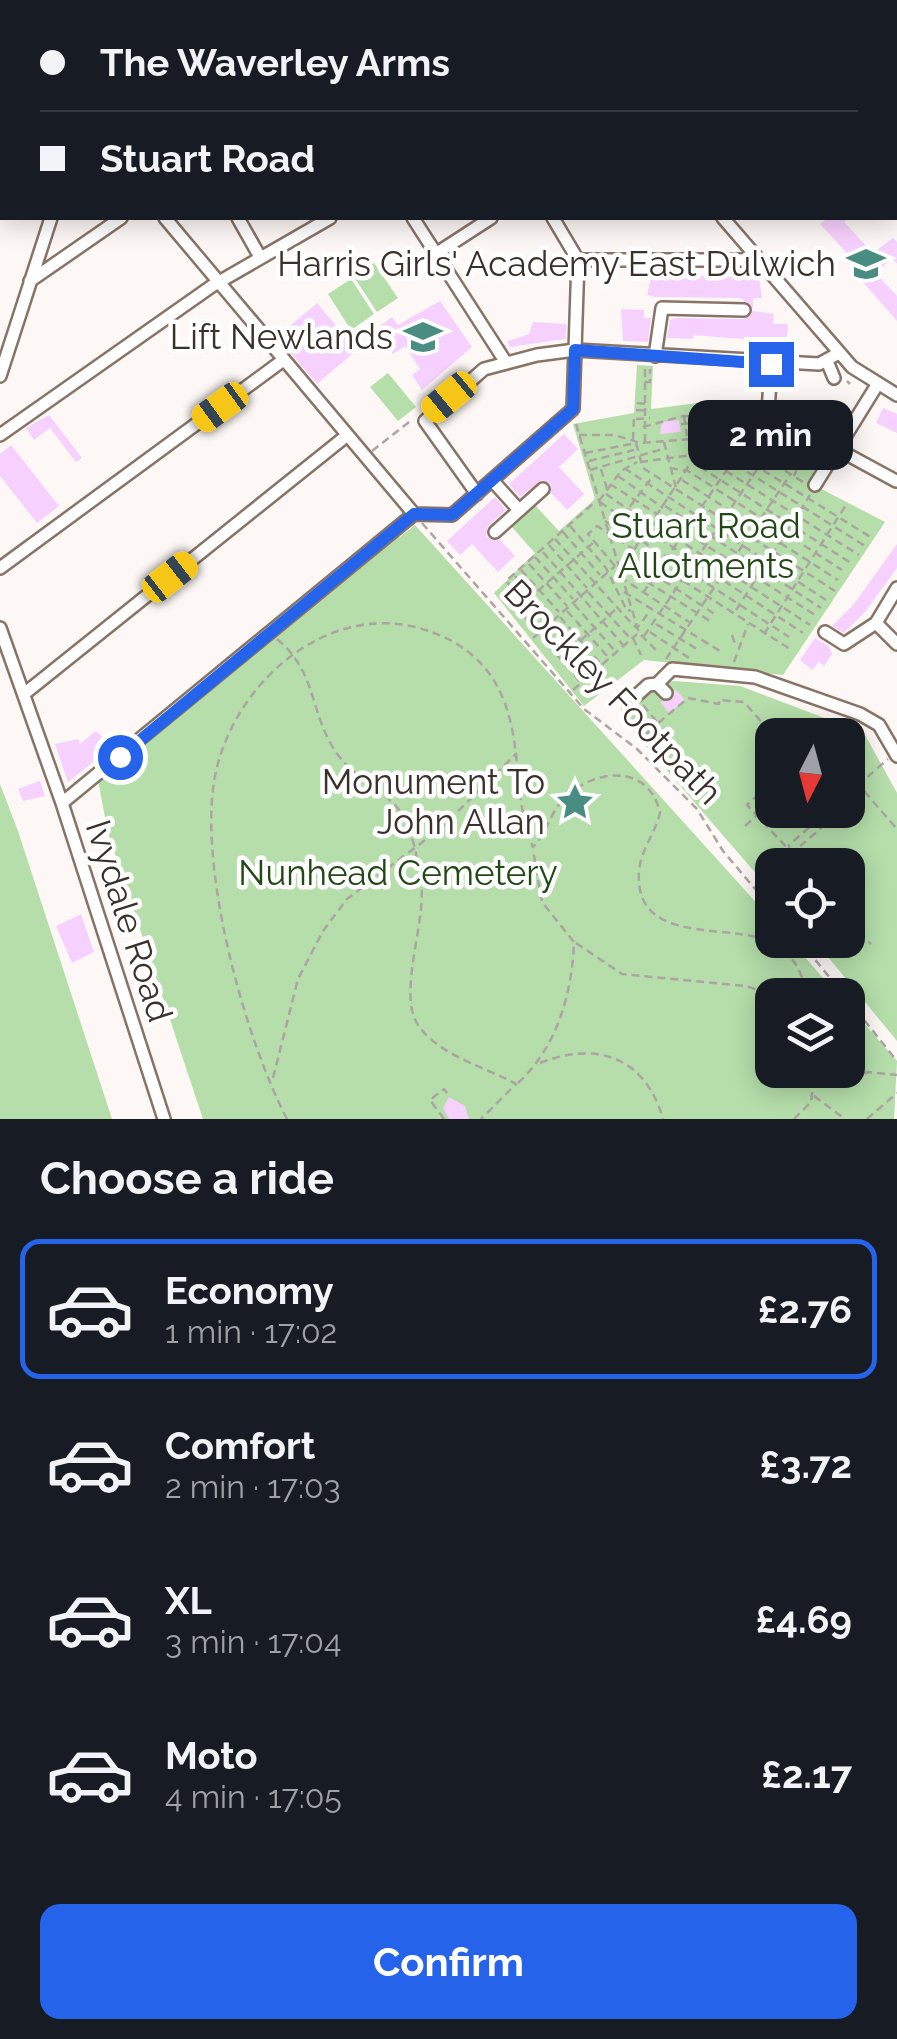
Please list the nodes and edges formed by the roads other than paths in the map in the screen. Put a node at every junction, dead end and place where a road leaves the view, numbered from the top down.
1 (50, 220) edge
2 (118, 220) edge
3 (167, 220) edge
4 (239, 220) edge
5 (326, 220) edge
6 (414, 220) edge
7 (488, 220) edge
8 (554, 220) edge
9 (725, 220) edge
10 (437, 253) junction
11 (260, 257) junction
12 (578, 260) junction
13 (761, 260) junction
14 (30, 281) junction
15 (218, 282) junction
16 (744, 310) dead end
17 (575, 350) junction
18 (839, 353) junction
19 (655, 356) junction
20 (282, 361) junction
21 (505, 361) junction
22 (827, 362) junction
23 (771, 364) junction
24 (0, 376) edge
25 (846, 380) dead end
26 (877, 385) junction
27 (897, 394) edge
28 (563, 415) junction
29 (578, 430) road end
30 (0, 435) edge
31 (760, 436) road end
32 (345, 437) junction
33 (839, 450) junction
34 (492, 480) junction
35 (896, 481) edge
36 (816, 485) dead end
37 (543, 489) dead end
38 (477, 494) junction
39 (519, 510) junction
40 (414, 514) junction
41 (495, 532) dead end
42 (0, 568) edge
43 (897, 588) edge
44 (876, 622) junction
45 (0, 628) edge
46 (825, 632) dead end
47 (897, 644) edge
48 (24, 694) junction
49 (637, 698) road end
50 (896, 755) edge
51 (62, 803) junction
52 (164, 1119) edge

1 - 14 street
2 - 14 street
3 - 15 street
4 - 11 street
5 - 11 street
6 - 10 street
7 - 10 street
8 - 12 street
9 - 13 street
10 - 21 street
11 - 15 street
12 - 13 street
12 - 17 street
13 - 18 street
14 - 24 street
15 - 20 street
15 - 30 street
16 - 19 street
17 - 19 street
17 - 21 street
17 - 28 street
18 - 22 street
18 - 26 street
19 - 23 street
20 - 32 street
20 - 42 street
21 - 38 street
22 - 23 street
22 - 25 street
23 - 31 street
26 - 27 street
26 - 33 street
28 - 29 street
28 - 34 street
32 - 40 street
32 - 48 street
33 - 35 street
33 - 36 street
34 - 38 street
34 - 39 street
37 - 39 street
38 - 40 street
39 - 41 street
40 - 51 street
43 - 44 street
44 - 46 street
44 - 47 street
45 - 48 street, Ivydale Road
48 - 51 street, Ivydale Road
49 - 50 street
51 - 52 street, Ivydale Road

